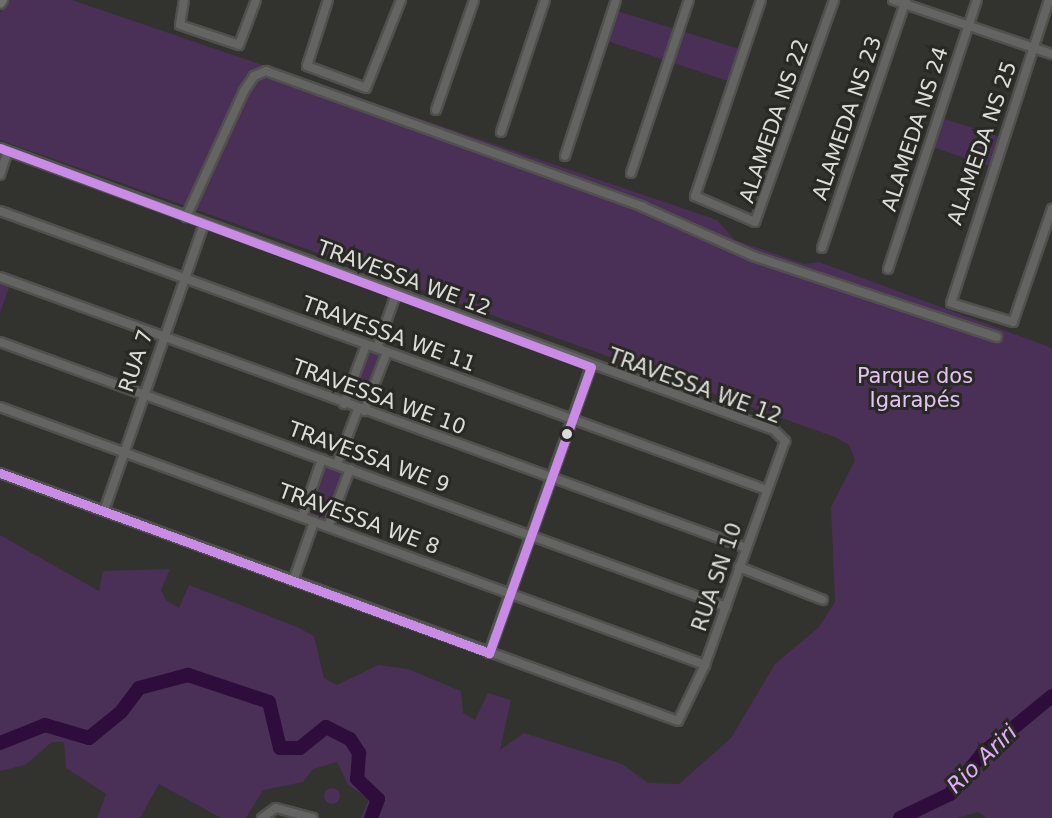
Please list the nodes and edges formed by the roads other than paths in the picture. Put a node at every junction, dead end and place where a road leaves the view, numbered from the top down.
1 (184, 0) edge
2 (256, 0) edge
3 (328, 0) edge
4 (401, 0) edge
5 (474, 0) edge
6 (545, 0) edge
7 (616, 0) edge
8 (689, 0) edge
9 (761, 0) edge
10 (834, 0) edge
11 (893, 0) edge
12 (977, 0) edge
13 (1049, 0) edge
14 (906, 2) edge
15 (968, 26) junction
16 (1033, 48) junction
17 (1052, 54) edge
18 (436, 110) dead end
19 (501, 132) dead end
20 (4, 150) edge
21 (565, 156) dead end
22 (632, 174) dead end
23 (0, 175) edge
24 (1052, 209) edge
25 (0, 211) edge
26 (186, 217) junction
27 (204, 224) junction
28 (822, 248) dead end
29 (888, 269) dead end
30 (0, 276) edge
31 (185, 280) junction
32 (396, 294) junction
33 (164, 334) junction
34 (997, 337) dead end
35 (0, 342) edge
36 (366, 345) junction
37 (377, 348) junction
38 (387, 352) junction
39 (591, 367) junction
40 (144, 393) junction
41 (344, 404) junction
42 (0, 407) edge
43 (361, 410) junction
44 (572, 421) junction
45 (785, 441) joint
46 (123, 453) junction
47 (322, 459) junction
48 (337, 465) junction
49 (350, 469) junction
50 (0, 473) edge
51 (551, 479) junction
52 (767, 490) junction
53 (104, 511) junction
54 (302, 517) junction
55 (314, 522) junction
56 (328, 527) junction
57 (531, 536) junction
58 (746, 548) junction
59 (739, 567) junction
60 (293, 581) junction
61 (510, 594) junction
62 (823, 600) dead end
63 (726, 607) junction
64 (489, 652) junction
65 (705, 665) junction
66 (262, 818) edge
67 (313, 818) edge

1 - 2 street
3 - 4 street
5 - 18 street
6 - 19 street
7 - 21 street
8 - 22 street
9 - 10 street, ALAMEDA NS 22
11 - 14 street
12 - 15 street, ALAMEDA NS 24
13 - 16 street, ALAMEDA NS 25
14 - 15 street
14 - 28 street, ALAMEDA NS 23
15 - 16 street
15 - 29 street, ALAMEDA NS 24
16 - 17 street
16 - 24 street, ALAMEDA NS 25
20 - 23 street
20 - 26 street
25 - 31 street, TRAVESSA WE 11
26 - 27 street
26 - 34 street
27 - 31 street, RUA 7
27 - 32 street, TRAVESSA WE 12
30 - 33 street, TRAVESSA WE 10
31 - 33 street, RUA 7
31 - 36 street, TRAVESSA WE 11
32 - 37 street
32 - 39 street, TRAVESSA WE 12
33 - 40 street, RUA 7
33 - 41 street, TRAVESSA WE 10
35 - 40 street, TRAVESSA WE 9
36 - 37 street, TRAVESSA WE 11
36 - 41 street
37 - 38 street, TRAVESSA WE 11
38 - 43 street
38 - 44 street, TRAVESSA WE 11
39 - 44 street
39 - 45 street, TRAVESSA WE 12
40 - 46 street, RUA 7
40 - 47 street, TRAVESSA WE 9
41 - 43 street, TRAVESSA WE 10
42 - 46 street, TRAVESSA WE 8
43 - 48 street
43 - 51 street, TRAVESSA WE 10
44 - 51 street
44 - 52 street, TRAVESSA WE 11
45 - 52 street, RUA SN 10
46 - 53 street, RUA 7
46 - 54 street, TRAVESSA WE 8
47 - 48 street, TRAVESSA WE 9
47 - 54 street
48 - 49 street, TRAVESSA WE 9
49 - 56 street
49 - 57 street, TRAVESSA WE 9
50 - 53 street
51 - 57 street
51 - 58 street, TRAVESSA WE 10
52 - 58 street, RUA SN 10
53 - 60 street
54 - 55 street, TRAVESSA WE 8
55 - 56 street, TRAVESSA WE 8
55 - 60 street
56 - 61 street, TRAVESSA WE 8
57 - 61 street
57 - 63 street, TRAVESSA WE 9
58 - 59 street, RUA SN 10
59 - 62 street
59 - 63 street, RUA SN 10
60 - 64 street
61 - 64 street
61 - 65 street, TRAVESSA WE 8
63 - 65 street, RUA SN 10
64 - 65 street, RUA SN 10
66 - 67 street

